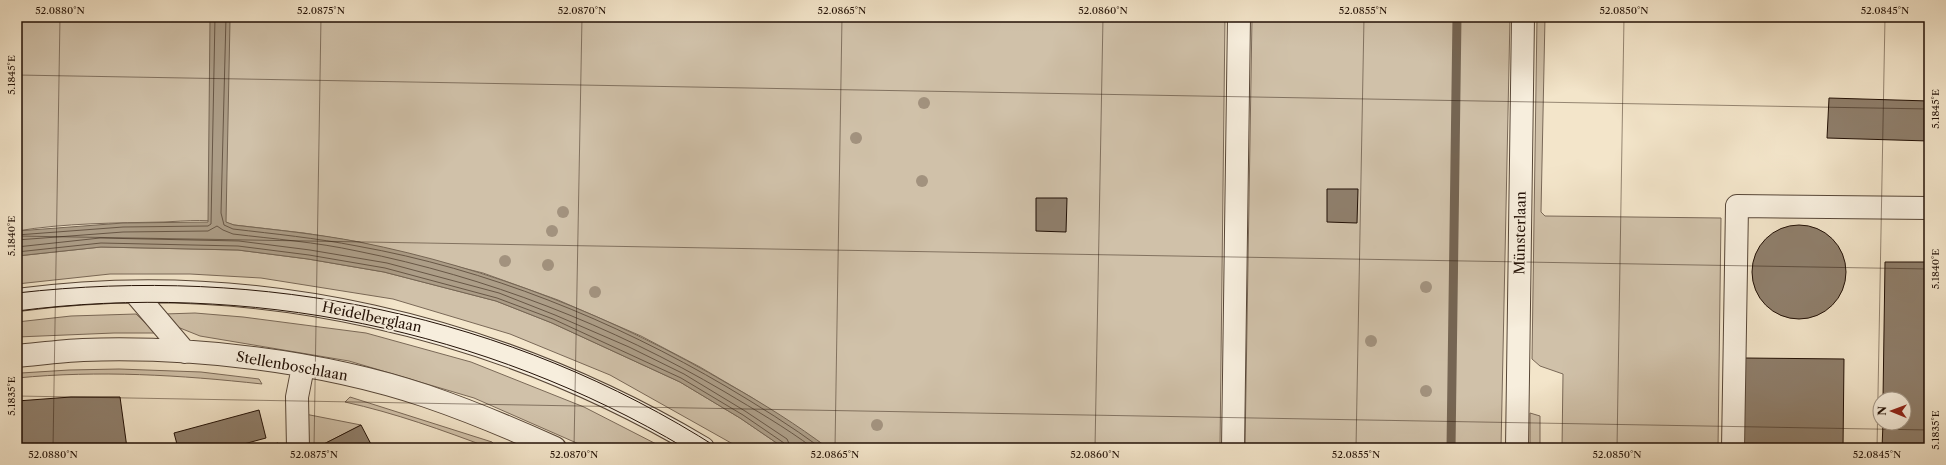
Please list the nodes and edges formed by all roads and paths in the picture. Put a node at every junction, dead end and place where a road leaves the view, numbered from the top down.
1 (1239, 17) edge
2 (1523, 17) edge
3 (1929, 208) edge
4 (134, 292) junction
5 (17, 300) edge
6 (185, 352) junction
7 (17, 356) edge
8 (304, 367) junction
9 (298, 448) edge
10 (554, 448) edge
11 (703, 448) edge
12 (1233, 448) edge
13 (1518, 448) edge
14 (1733, 448) edge

1 - 12 street
2 - 13 street, Münsterlaan
3 - 14 street
4 - 5 street, Heidelberglaan
4 - 6 street
4 - 11 street, Heidelberglaan
6 - 7 street, Stellenboschlaan
6 - 8 street, Stellenboschlaan
8 - 9 street
8 - 10 street, Stellenboschlaan

